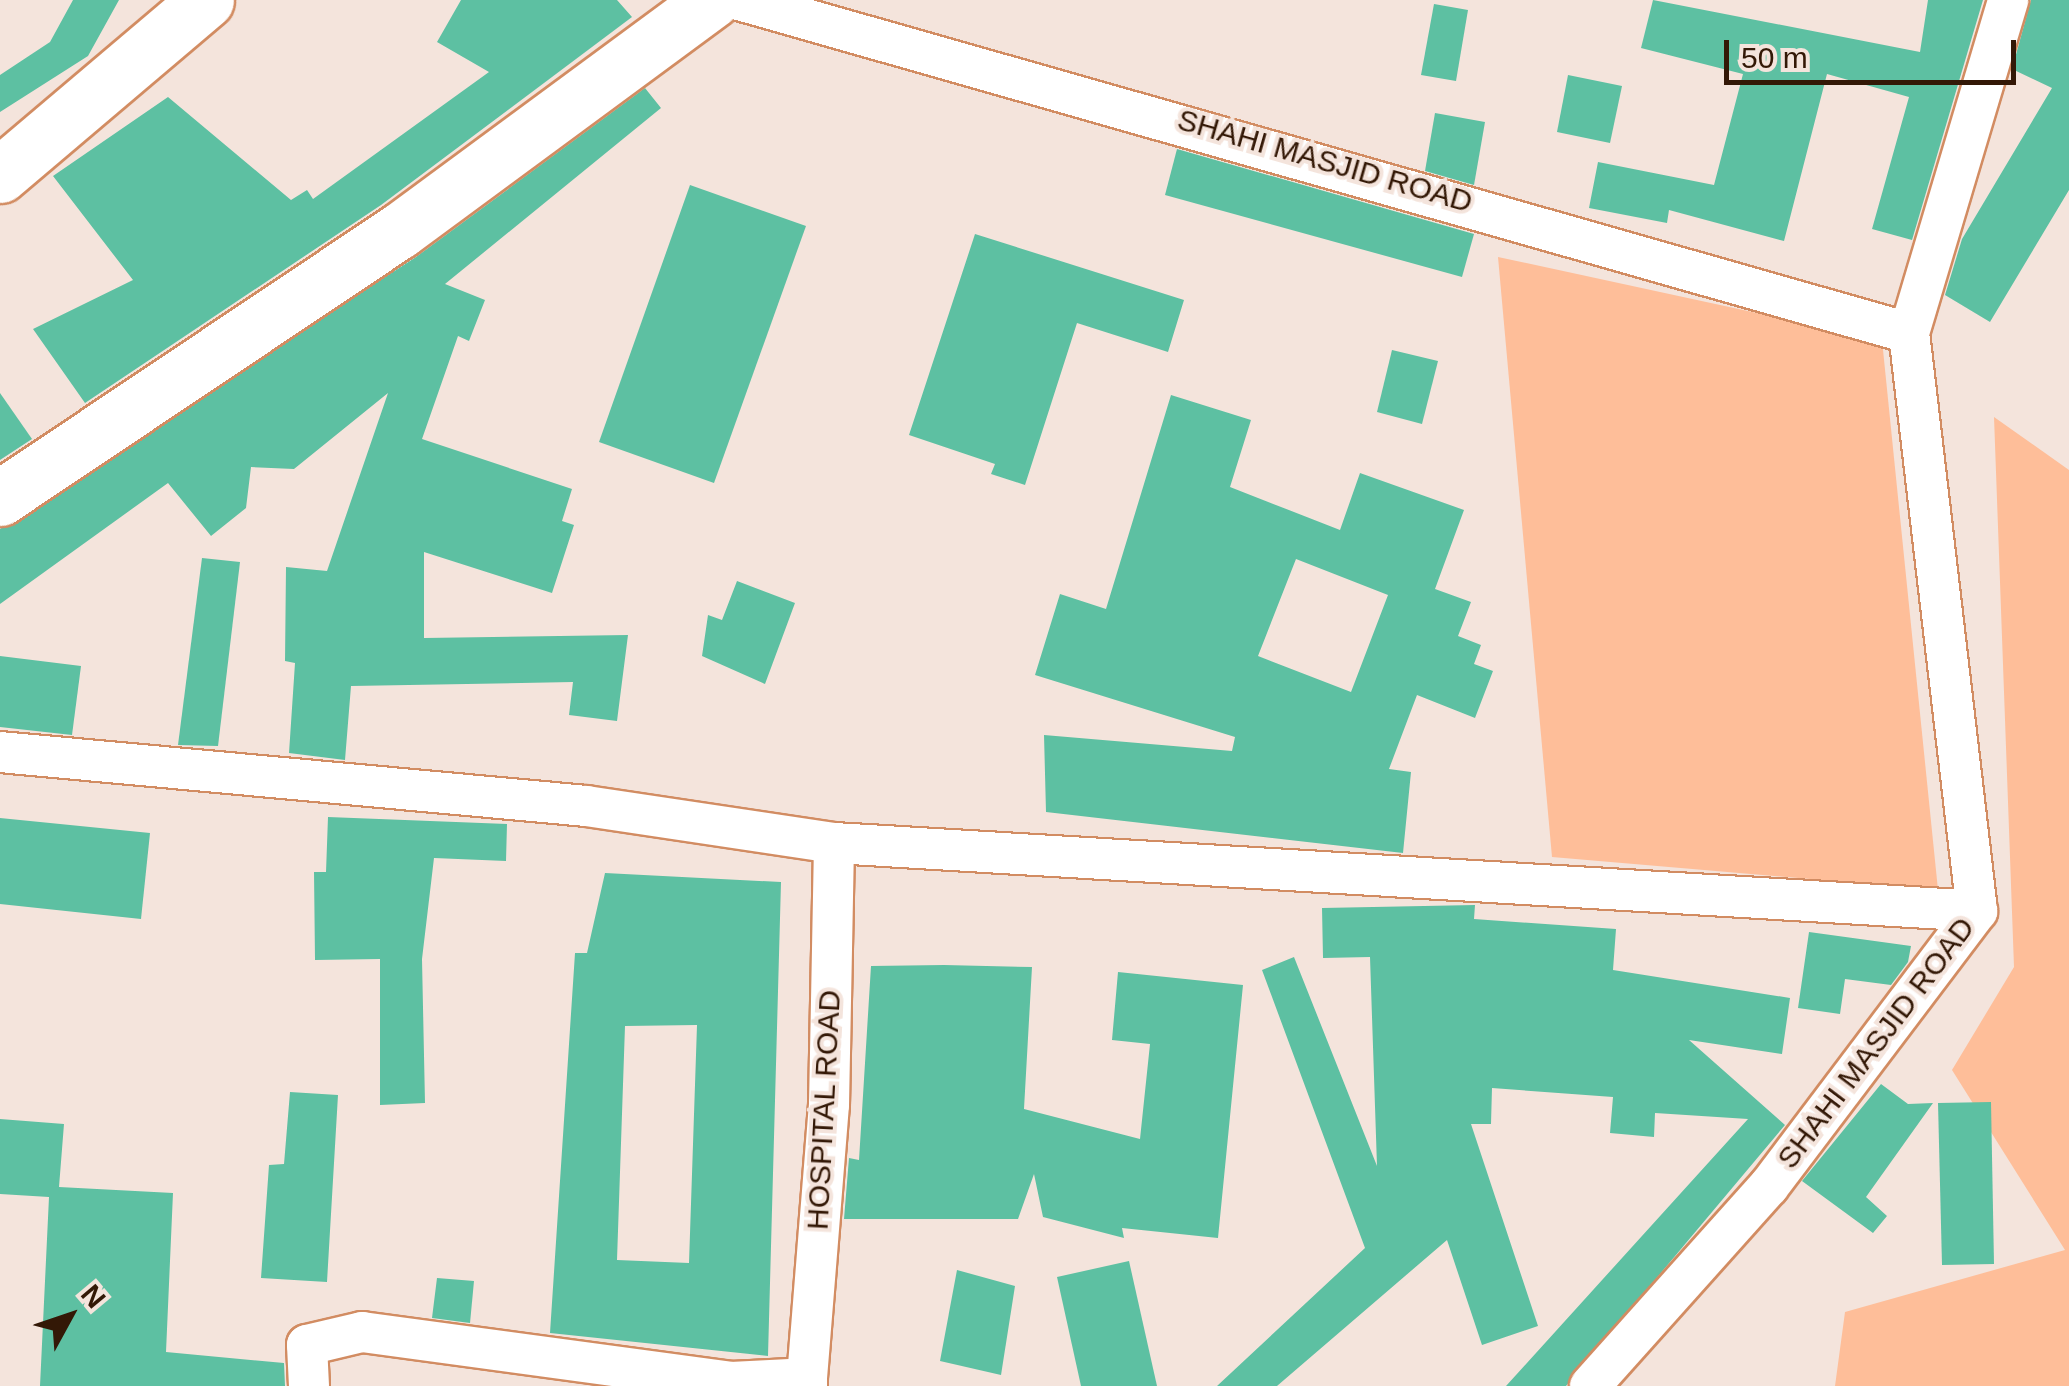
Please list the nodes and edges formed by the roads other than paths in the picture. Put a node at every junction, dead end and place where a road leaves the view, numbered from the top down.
1 (206, 0) edge
2 (712, 0) edge
3 (738, 0) edge
4 (2008, 0) edge
5 (0, 176) edge
6 (1908, 333) junction
7 (0, 498) edge
8 (0, 752) edge
9 (834, 842) junction
10 (1977, 910) junction
11 (807, 1382) edge
12 (309, 1386) edge
13 (1590, 1386) edge

1 - 5 street
2 - 7 street
3 - 6 street, SHAHI MASJID ROAD
4 - 6 street, SHAHI MASJID ROAD
6 - 10 street, SHAHI MASJID ROAD
8 - 9 street
9 - 10 street
9 - 11 street, HOSPITAL ROAD
10 - 13 street, SHAHI MASJID ROAD
11 - 12 street

